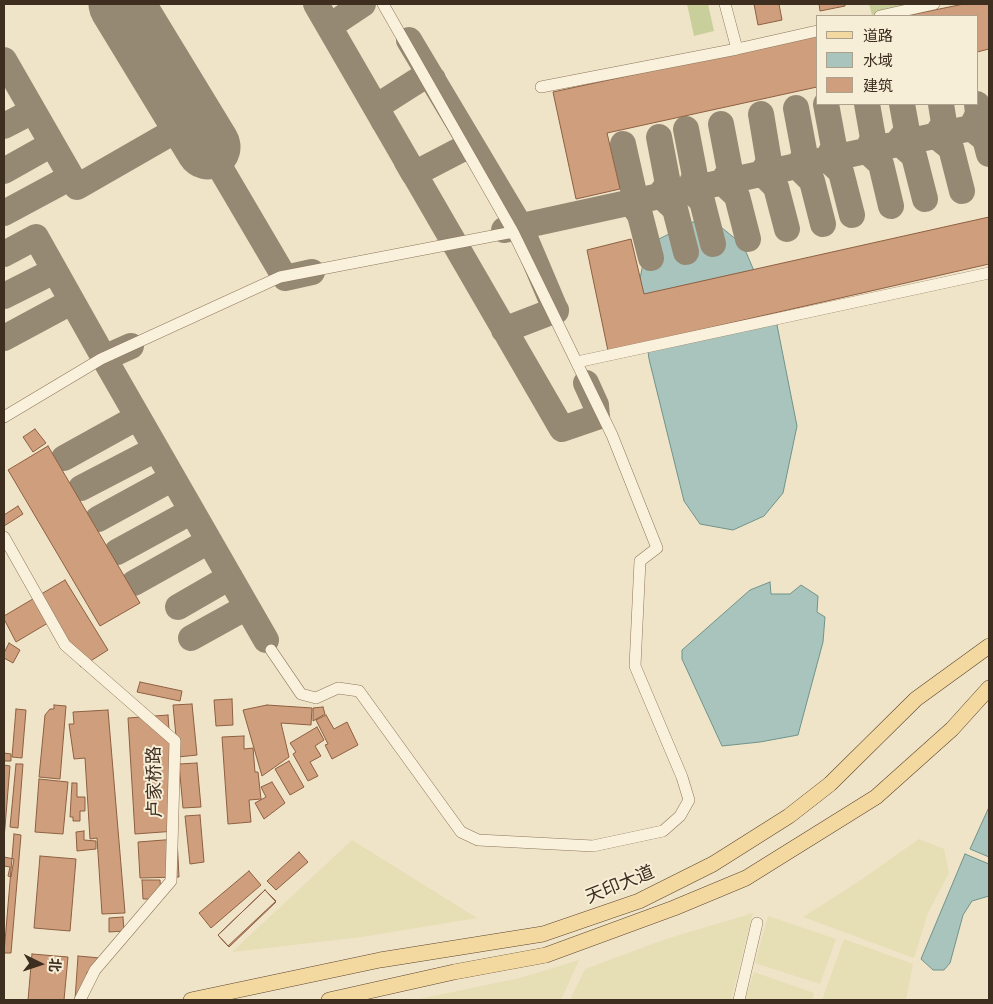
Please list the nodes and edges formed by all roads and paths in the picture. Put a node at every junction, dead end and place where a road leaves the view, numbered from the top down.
1 (382, 4) edge
2 (725, 4) edge
3 (934, 4) edge
4 (884, 15) edge
5 (816, 31) edge
6 (737, 49) junction
7 (542, 87) dead end
8 (513, 232) junction
9 (989, 273) edge
10 (577, 362) junction
11 (4, 417) edge
12 (4, 537) edge
13 (989, 646) edge
14 (271, 650) dead end
15 (989, 688) edge
16 (757, 923) dead end
17 (80, 1000) edge
18 (192, 1000) edge
19 (329, 1000) edge
20 (739, 1000) edge

1 - 8 street
2 - 6 street
3 - 4 street
5 - 6 street
6 - 7 street
8 - 10 street
8 - 11 street
9 - 10 street
10 - 14 street
12 - 17 street, 卢家桥路
13 - 18 main road, 天印大道
15 - 19 main road
16 - 20 street

